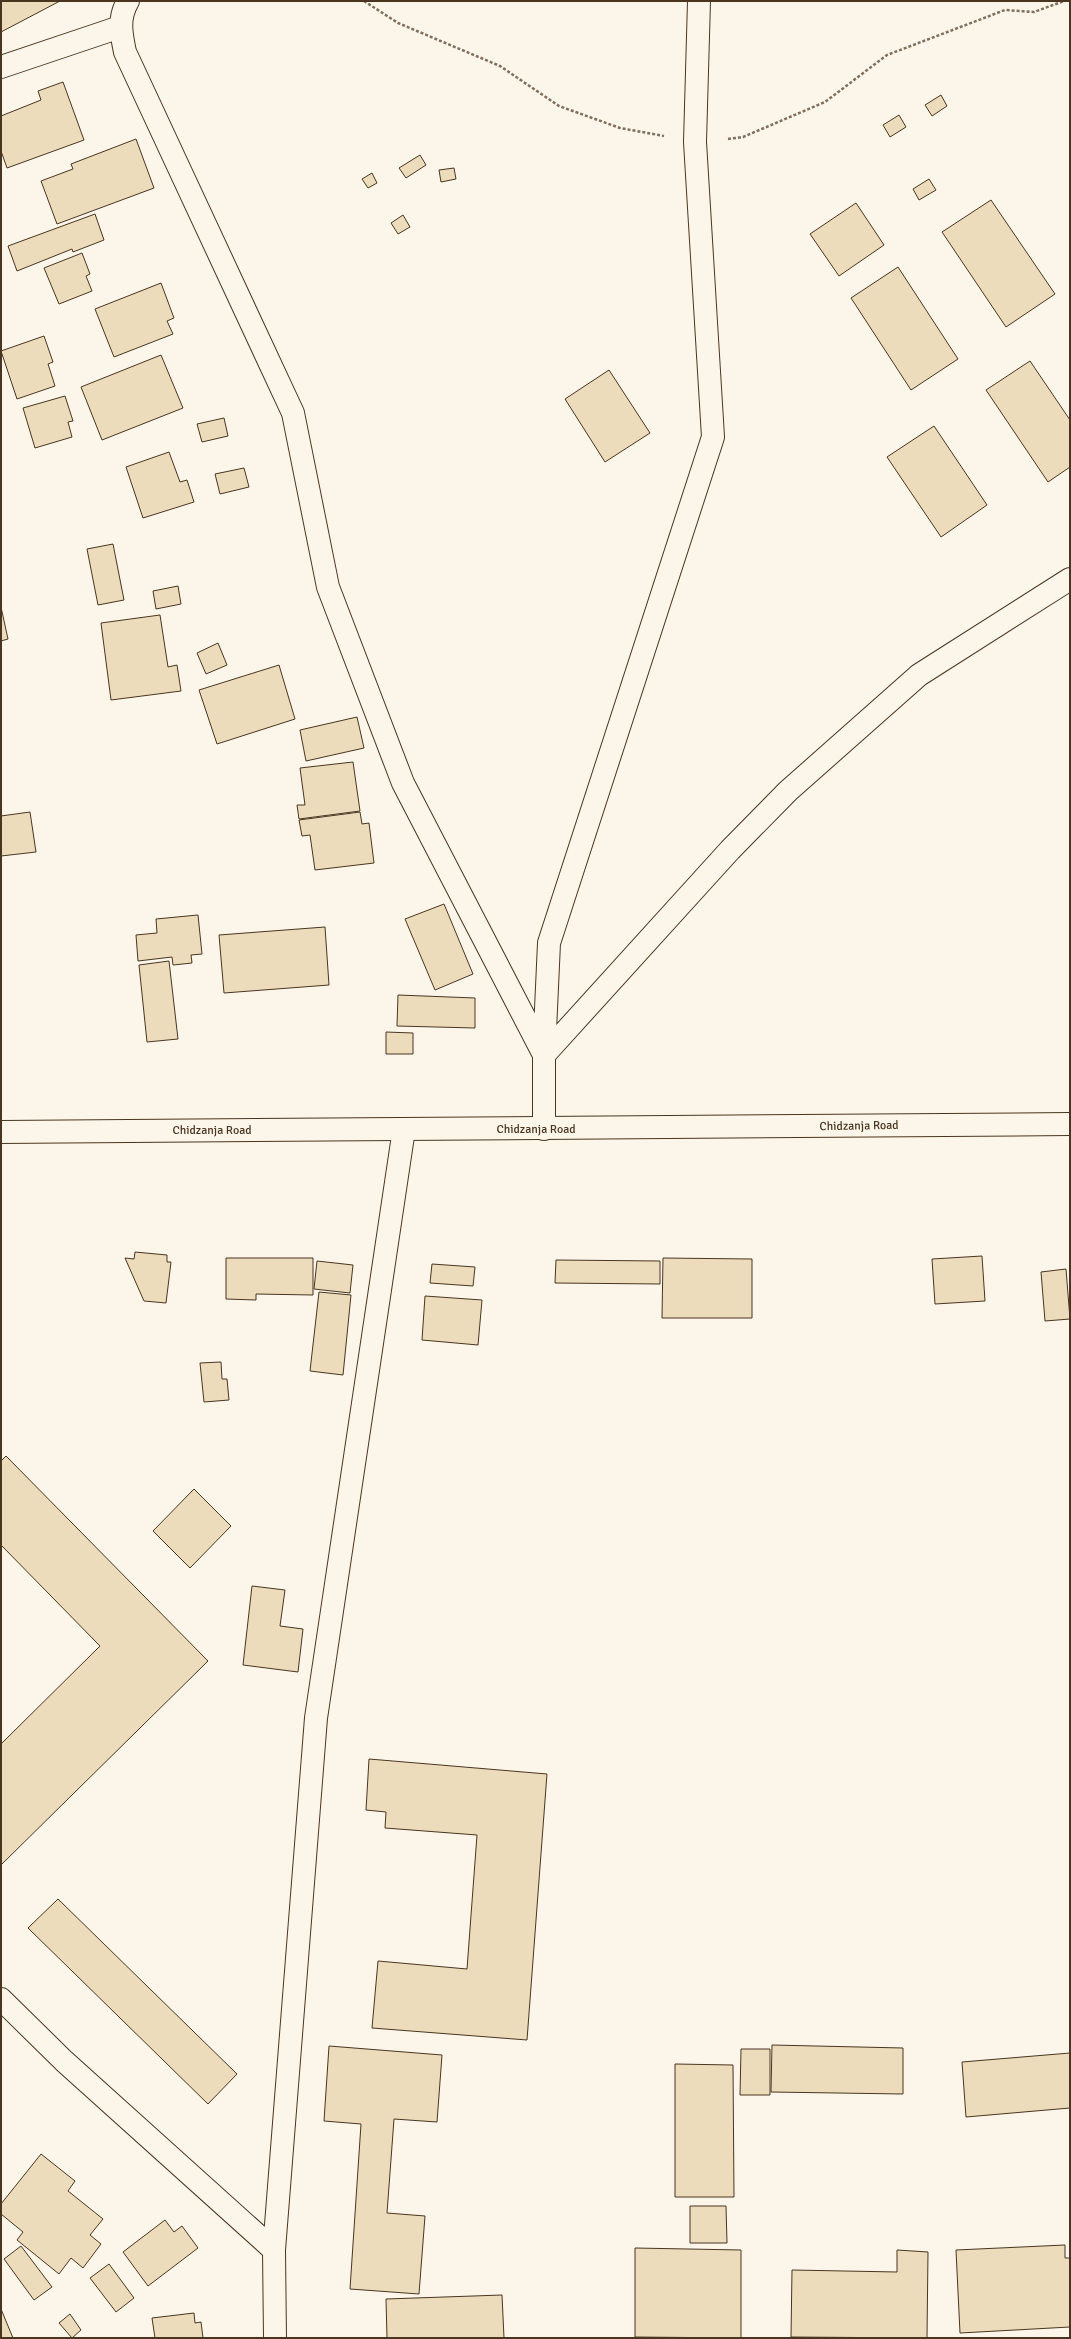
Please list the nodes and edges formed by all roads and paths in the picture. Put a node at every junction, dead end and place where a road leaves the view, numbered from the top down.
1 (699, 1) edge
2 (123, 10) edge
3 (1, 67) edge
4 (1070, 578) edge
5 (544, 1055) junction
6 (1070, 1124) edge
7 (404, 1129) junction
8 (544, 1129) junction
9 (1, 1132) edge
10 (1, 1999) edge
11 (274, 2250) junction
12 (275, 2338) edge

1 - 5 street
2 - 3 street
2 - 5 street
4 - 5 street
5 - 8 street
6 - 8 street, Chidzanja Road
7 - 8 street, Chidzanja Road
7 - 9 street, Chidzanja Road
7 - 11 street
10 - 11 street
11 - 12 street

